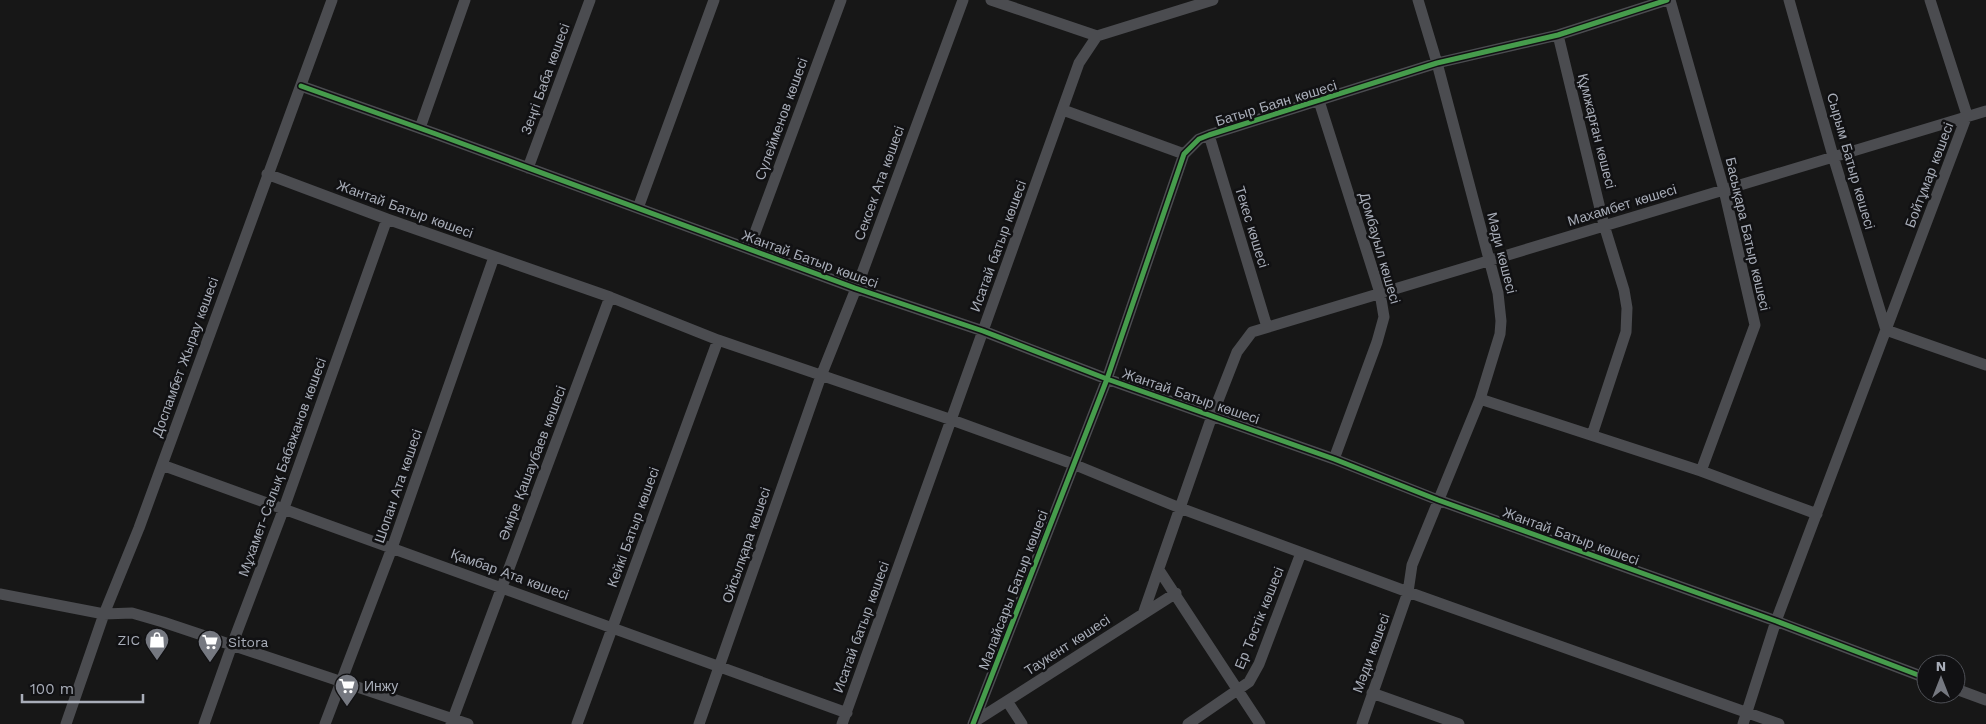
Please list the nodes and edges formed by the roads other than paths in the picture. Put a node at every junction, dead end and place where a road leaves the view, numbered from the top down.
1 (332, 0) edge
2 (465, 0) edge
3 (590, 0) edge
4 (714, 0) edge
5 (841, 0) edge
6 (963, 0) edge
7 (991, 0) edge
8 (1213, 0) edge
9 (1418, 0) edge
10 (1668, 0) edge
11 (1789, 0) edge
12 (1930, 0) edge
13 (1558, 35) junction
14 (1097, 36) junction
15 (1437, 63) junction
16 (301, 86) junction
17 (1319, 101) junction
18 (1063, 110) junction
19 (1986, 111) edge
20 (1968, 116) junction
21 (420, 128) junction
22 (1209, 135) junction
23 (1184, 154) junction
24 (1833, 156) junction
25 (528, 168) junction
26 (267, 174) junction
27 (1724, 190) junction
28 (638, 208) junction
29 (387, 219) junction
30 (1604, 225) junction
31 (749, 249) junction
32 (494, 257) junction
33 (1489, 262) junction
34 (855, 288) junction
35 (1380, 293) junction
36 (610, 297) junction
37 (1267, 327) junction
38 (1886, 330) junction
39 (984, 331) junction
40 (718, 340) junction
41 (1986, 365) edge
42 (821, 376) junction
43 (1107, 378) junction
44 (1480, 399) junction
45 (1212, 416) junction
46 (952, 420) junction
47 (1592, 436) junction
48 (1334, 459) junction
49 (1073, 464) junction
50 (162, 465) junction
51 (1701, 471) junction
52 (1438, 500) junction
53 (284, 508) junction
54 (1180, 508) junction
55 (1817, 514) junction
56 (392, 548) junction
57 (1301, 553) junction
58 (1159, 570) junction
59 (501, 587) junction
60 (1408, 592) junction
61 (1176, 593) junction
62 (0, 594) edge
63 (104, 614) junction
64 (1143, 614) junction
65 (1776, 622) junction
66 (613, 627) junction
67 (232, 644) junction
68 (720, 666) junction
69 (1916, 674) edge
70 (341, 681) junction
71 (1238, 690) junction
72 (1372, 693) junction
73 (1966, 693) edge
74 (1986, 700) edge
75 (1007, 701) junction
76 (1747, 712) junction
77 (847, 713) junction
78 (452, 721) edge
79 (973, 723) edge
80 (66, 724) edge
81 (204, 724) edge
82 (325, 724) edge
83 (468, 724) edge
84 (577, 724) edge
85 (699, 724) edge
86 (842, 724) edge
87 (1022, 724) edge
88 (1188, 724) edge
89 (1260, 724) edge
90 (1362, 724) edge
91 (1459, 724) edge
92 (1743, 724) edge
93 (1779, 724) edge

1 - 16 street, Доспамбет Жырау көшесі
2 - 21 street
3 - 25 street, Зеңгі Баба көшесі
4 - 28 street
5 - 31 street, Сүлейменов көшесі
6 - 34 street, Сексек Ата көшесі
7 - 14 street
8 - 14 street
9 - 15 street, Мәди көшесі
10 - 13 street, Батыр Баян көшесі
10 - 27 street, Басықара Батыр көшесі
11 - 24 street, Сырым Батыр көшесі
12 - 20 street, Бойтұмар көшесі
13 - 15 street, Батыр Баян көшесі
13 - 30 street, Құмжарған көшесі
14 - 18 street, Исатай батыр көшесі
15 - 17 street, Батыр Баян көшесі
15 - 33 street, Мәди көшесі
16 - 21 street, Жантай Батыр көшесі
16 - 26 street, Доспамбет Жырау көшесі
17 - 22 street, Батыр Баян көшесі
17 - 35 street, Домбауыл көшесі
18 - 23 street
18 - 39 street, Исатай батыр көшесі
19 - 20 street, Махамбет көшесі
20 - 24 street, Махамбет көшесі
20 - 38 street, Бойтұмар көшесі
21 - 25 street, Жантай Батыр көшесі
22 - 23 street, Батыр Баян көшесі
22 - 37 street, Текес көшесі
23 - 43 street, Батыр Баян көшесі
24 - 27 street, Махамбет көшесі
24 - 38 street, Сырым Батыр көшесі
25 - 28 street, Жантай Батыр көшесі
26 - 29 street, Жантай Батыр көшесі
26 - 50 street, Доспамбет Жырау көшесі
27 - 30 street, Махамбет көшесі
27 - 51 street, Басықара Батыр көшесі
28 - 31 street, Жантай Батыр көшесі
29 - 32 street, Жантай Батыр көшесі
29 - 53 street, Мұхамет-Салық Бабажанов көшесі
30 - 33 street, Махамбет көшесі
30 - 47 street, Құмжарған көшесі
31 - 34 street, Жантай Батыр көшесі
32 - 36 street, Жантай Батыр көшесі
32 - 56 street, Шопан Ата көшесі
33 - 35 street, Махамбет көшесі
33 - 44 street, Мәди көшесі
34 - 39 street, Жантай Батыр көшесі
34 - 42 street, Сексек Ата көшесі
35 - 37 street, Махамбет көшесі
35 - 48 street, Домбауыл көшесі
36 - 40 street, Жантай Батыр көшесі
36 - 59 street, Әміре Қашаубаев көшесі
37 - 45 street, Махамбет көшесі
38 - 41 street
38 - 55 street, Бойтұмар көшесі
39 - 43 street, Жантай Батыр көшесі
39 - 46 street, Исатай батыр көшесі
40 - 42 street, Жантай Батыр көшесі
40 - 66 street, Кейкі Батыр көшесі
42 - 46 street, Жантай Батыр көшесі
42 - 68 street, Ойсылқара көшесі
43 - 45 street, Жантай Батыр көшесі
43 - 49 street, Батыр Баян көшесі
44 - 47 street
44 - 52 street, Мәди көшесі
45 - 48 street, Жантай Батыр көшесі
45 - 54 street, Махамбет көшесі
46 - 49 street, Жантай Батыр көшесі
46 - 77 street, Исатай батыр көшесі
47 - 51 street
48 - 52 street, Жантай Батыр көшесі
49 - 54 street, Жантай Батыр көшесі
49 - 79 street, Малайсары Батыр көшесі
50 - 53 street, Қамбар Ата көшесі
50 - 63 street, Доспамбет Жырау көшесі
51 - 55 street
52 - 60 street, Мәди көшесі
52 - 65 street, Жантай Батыр көшесі
53 - 56 street, Қамбар Ата көшесі
53 - 67 street, Мұхамет-Салық Бабажанов көшесі
54 - 57 street, Жантай Батыр көшесі
54 - 58 street, Махамбет көшесі
55 - 65 street, Бойтұмар көшесі
56 - 59 street, Қамбар Ата көшесі
56 - 70 street, Шопан Ата көшесі
57 - 60 street, Жантай Батыр көшесі
57 - 71 street, Ер Төстік көшесі
58 - 61 street
58 - 64 street, Махамбет көшесі
59 - 66 street, Қамбар Ата көшесі
59 - 78 street, Әміре Қашаубаев көшесі
60 - 72 street, Мәди көшесі
60 - 76 street, Жантай Батыр көшесі
61 - 64 street, Таукент көшесі
61 - 71 street
62 - 63 street
63 - 67 street
63 - 80 street, Доспамбет Жырау көшесі
64 - 75 street, Таукент көшесі
65 - 69 street, Жантай Батыр көшесі
65 - 76 street, Бойтұмар көшесі
66 - 68 street, Қамбар Ата көшесі
66 - 84 street, Кейкі Батыр көшесі
67 - 70 street
67 - 81 street, Мұхамет-Салық Бабажанов көшесі
68 - 77 street, Қамбар Ата көшесі
68 - 85 street, Ойсылқара көшесі
70 - 78 street
70 - 82 street, Шопан Ата көшесі
71 - 88 street, Ер Төстік көшесі
71 - 89 street
72 - 90 street, Мәди көшесі
72 - 91 street
73 - 74 street
75 - 79 street, Таукент көшесі
75 - 87 street
76 - 92 street
76 - 93 street, Жантай Батыр көшесі
77 - 86 street, Исатай батыр көшесі
78 - 83 street

